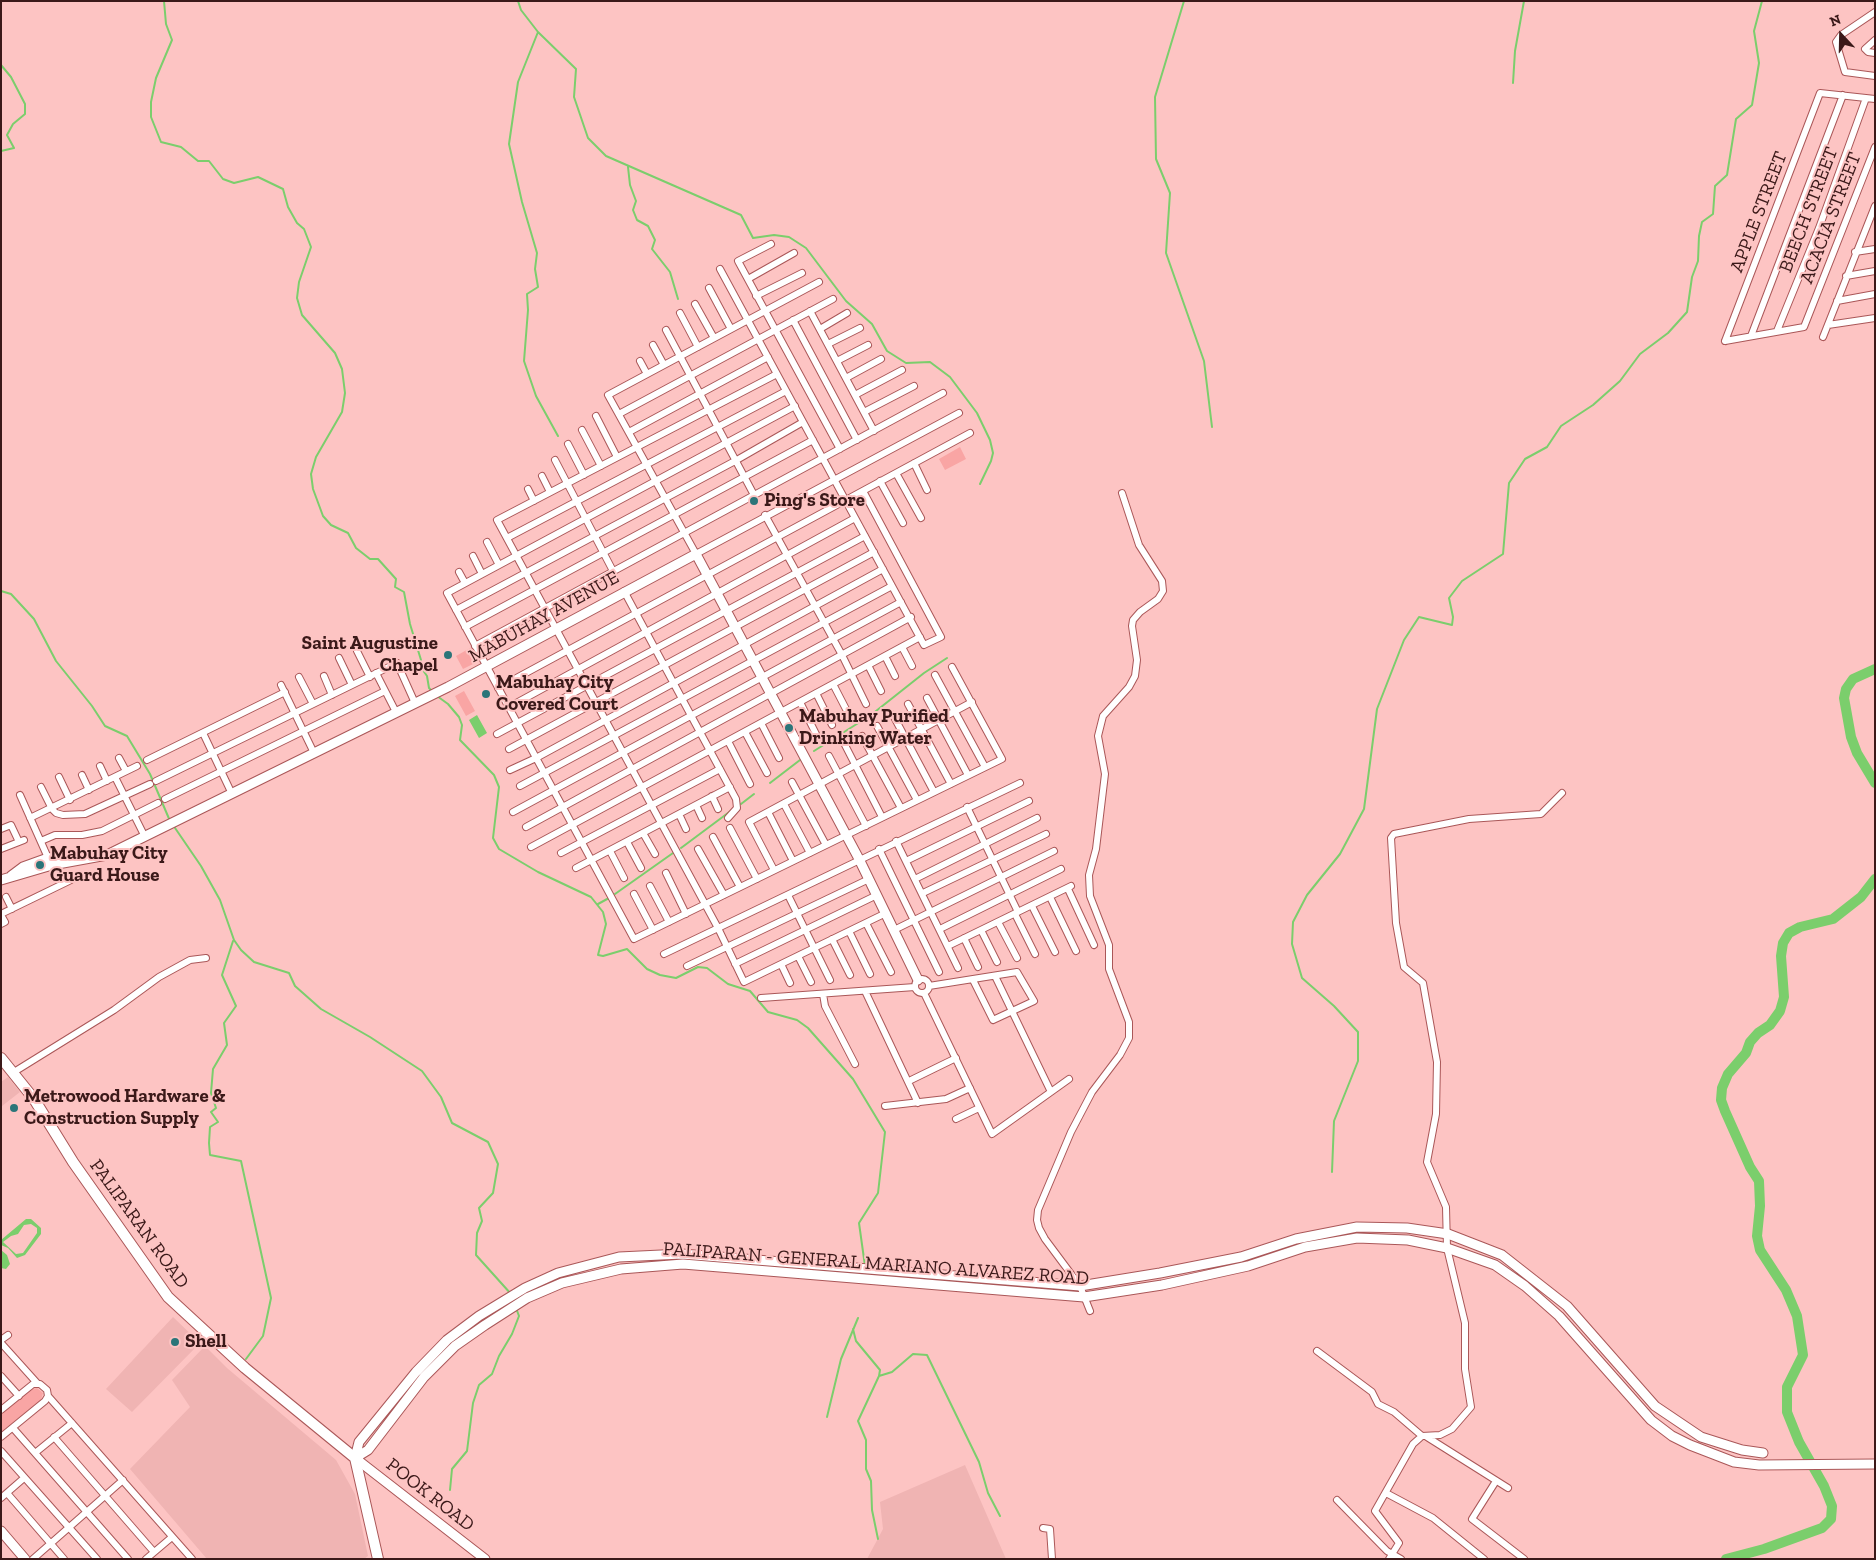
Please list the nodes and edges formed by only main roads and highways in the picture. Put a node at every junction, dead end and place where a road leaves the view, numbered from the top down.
1 (1, 1058) edge
2 (378, 1559) edge

1 - 2 main road, PALIPARAN ROAD

